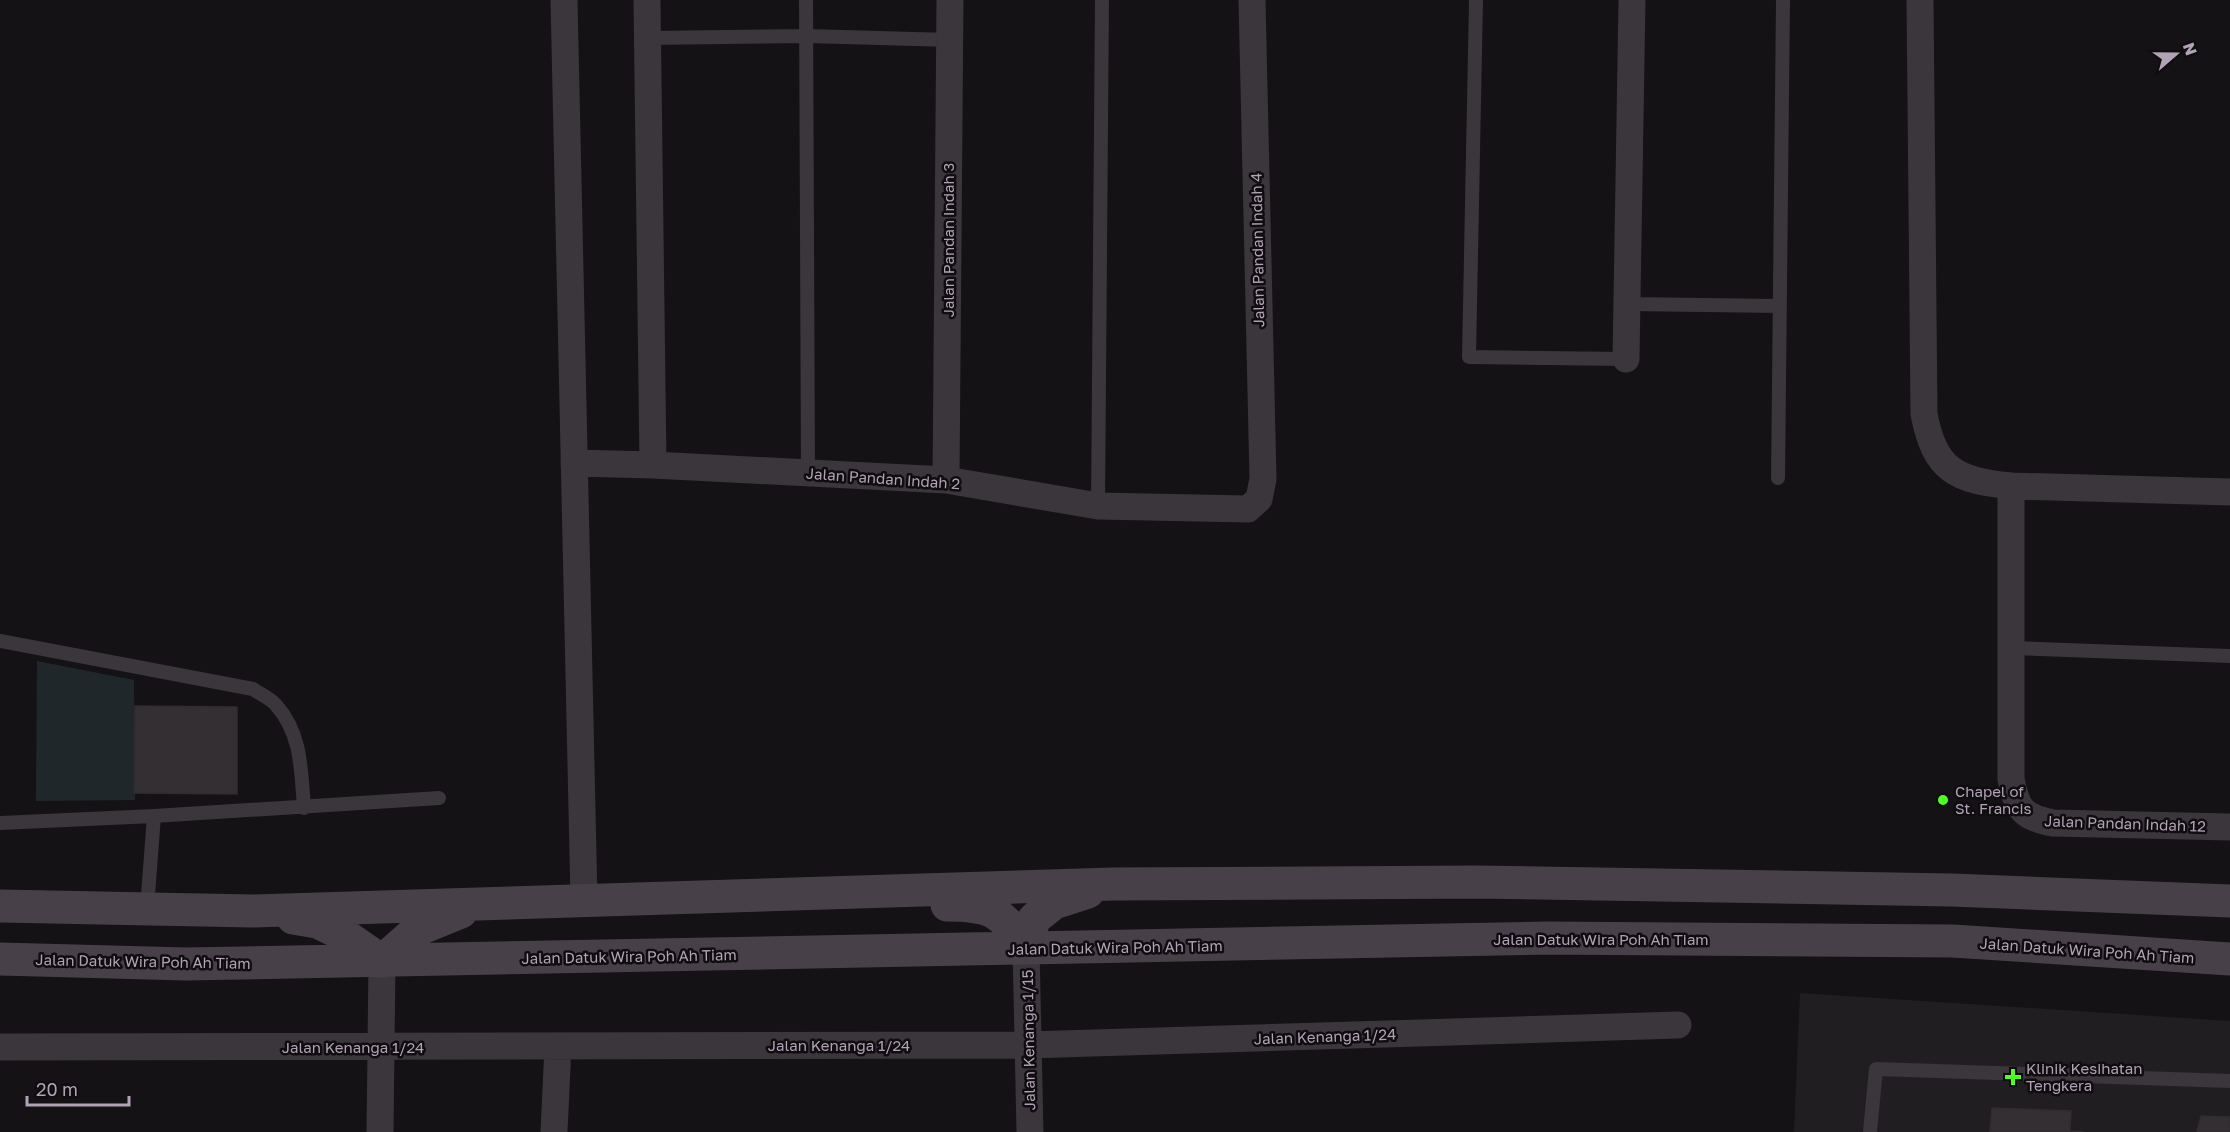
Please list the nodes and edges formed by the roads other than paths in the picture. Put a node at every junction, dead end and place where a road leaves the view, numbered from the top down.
1 (564, 0) edge
2 (647, 0) edge
3 (806, 0) edge
4 (950, 0) edge
5 (1102, 0) edge
6 (1252, 0) edge
7 (1476, 0) edge
8 (1632, 0) edge
9 (1783, 0) edge
10 (1920, 0) edge
11 (807, 36) junction
12 (648, 38) junction
13 (950, 40) junction
14 (1627, 304) junction
15 (1780, 306) junction
16 (1626, 359) joint
17 (574, 463) junction
18 (653, 465) junction
19 (808, 473) junction
20 (1778, 478) dead end
21 (946, 480) junction
22 (2011, 486) junction
23 (2230, 492) edge
24 (1259, 499) joint
25 (1098, 506) junction
26 (0, 641) edge
27 (2013, 648) junction
28 (2230, 656) edge
29 (439, 798) dead end
30 (304, 808) junction
31 (154, 816) junction
32 (0, 823) edge
33 (2230, 827) edge
34 (1113, 884) junction
35 (1952, 890) junction
36 (758, 895) junction
37 (584, 900) junction
38 (2230, 901) edge
39 (486, 904) junction
40 (0, 906) edge
41 (147, 908) junction
42 (252, 911) junction
43 (1953, 941) junction
44 (1026, 948) junction
45 (0, 959) edge
46 (2230, 959) edge
47 (382, 961) junction
48 (1678, 1025) dead end
49 (1028, 1045) junction
50 (558, 1046) junction
51 (0, 1047) edge
52 (381, 1047) junction
53 (2230, 1081) edge
54 (380, 1132) edge
55 (554, 1132) edge
56 (1030, 1132) edge
57 (1870, 1132) edge

1 - 17 street
2 - 12 street
3 - 11 lane
4 - 13 street, Jalan Pandan Indah 3
5 - 25 lane
6 - 24 street, Jalan Pandan Indah 4
7 - 16 lane
8 - 14 street
9 - 15 lane
10 - 22 street
11 - 12 lane
11 - 13 lane
11 - 19 lane
12 - 18 street
13 - 21 street, Jalan Pandan Indah 3
14 - 15 lane
14 - 16 street
15 - 20 lane
17 - 18 street, Jalan Pandan Indah 2
17 - 37 street
18 - 19 street, Jalan Pandan Indah 2
19 - 21 street, Jalan Pandan Indah 2
21 - 25 street, Jalan Pandan Indah 2
22 - 23 street
22 - 27 street
24 - 25 street, Jalan Pandan Indah 2
26 - 30 lane
27 - 28 lane
27 - 33 street, Jalan Pandan Indah 12
29 - 30 lane
30 - 31 lane
31 - 32 lane
31 - 41 lane
34 - 35 street
34 - 36 street
34 - 44 street
35 - 38 street
35 - 43 street
36 - 37 street
36 - 44 street
37 - 39 street
39 - 42 street
39 - 47 street
40 - 41 street
41 - 42 street
42 - 47 street
43 - 44 street, Jalan Datuk Wira Poh Ah Tiam
43 - 46 street, Jalan Datuk Wira Poh Ah Tiam
44 - 47 street, Jalan Datuk Wira Poh Ah Tiam
44 - 49 street, Jalan Kenanga 1/15
45 - 47 street, Jalan Datuk Wira Poh Ah Tiam
47 - 52 street
48 - 49 street, Jalan Kenanga 1/24
49 - 50 street, Jalan Kenanga 1/24
49 - 56 street, Jalan Kenanga 1/15
50 - 52 street, Jalan Kenanga 1/24
50 - 55 street
51 - 52 street, Jalan Kenanga 1/24
52 - 54 street
53 - 57 lane

